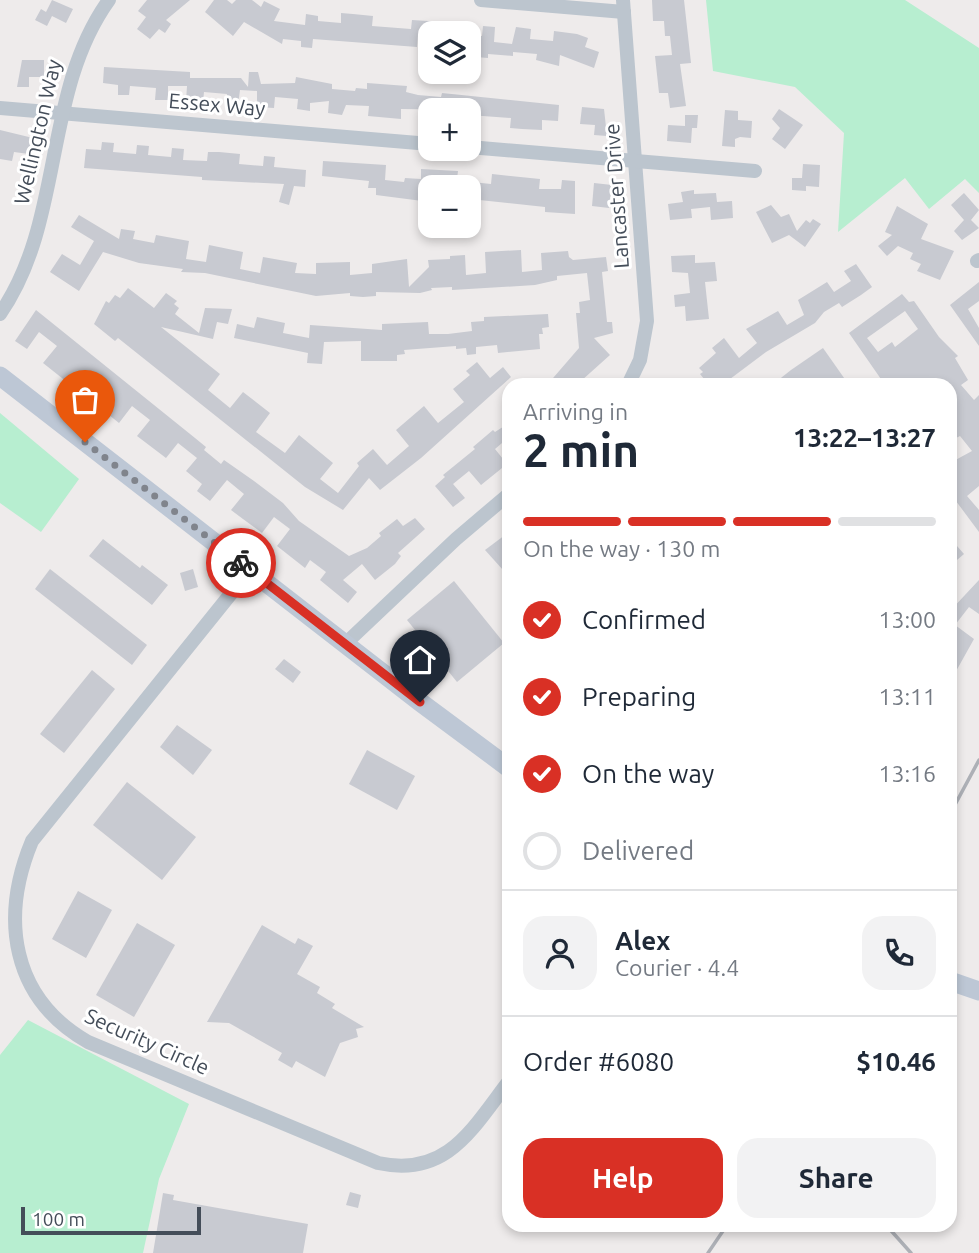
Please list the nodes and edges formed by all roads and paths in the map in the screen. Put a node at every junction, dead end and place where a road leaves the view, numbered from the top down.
1 (108, 0) edge
2 (481, 0) edge
3 (623, 6) edge
4 (0, 108) edge
5 (63, 113) junction
6 (418, 143) edge
7 (481, 148) edge
8 (635, 161) junction
9 (755, 171) dead end
10 (0, 314) edge
11 (0, 376) edge
12 (631, 378) edge
13 (502, 500) edge
14 (250, 570) junction
15 (345, 644) junction
16 (502, 763) edge
17 (957, 983) edge
18 (979, 991) edge
19 (502, 1090) edge

1 - 5 street, Wellington Way
2 - 3 street
3 - 8 street, Lancaster Drive
4 - 5 street, Essex Way
5 - 6 street, Essex Way
5 - 10 street, Wellington Way
7 - 8 street
8 - 9 street
8 - 12 street, Lancaster Drive
11 - 14 main road
13 - 15 street
14 - 15 main road
14 - 19 street, Security Circle
15 - 16 main road
17 - 18 main road

